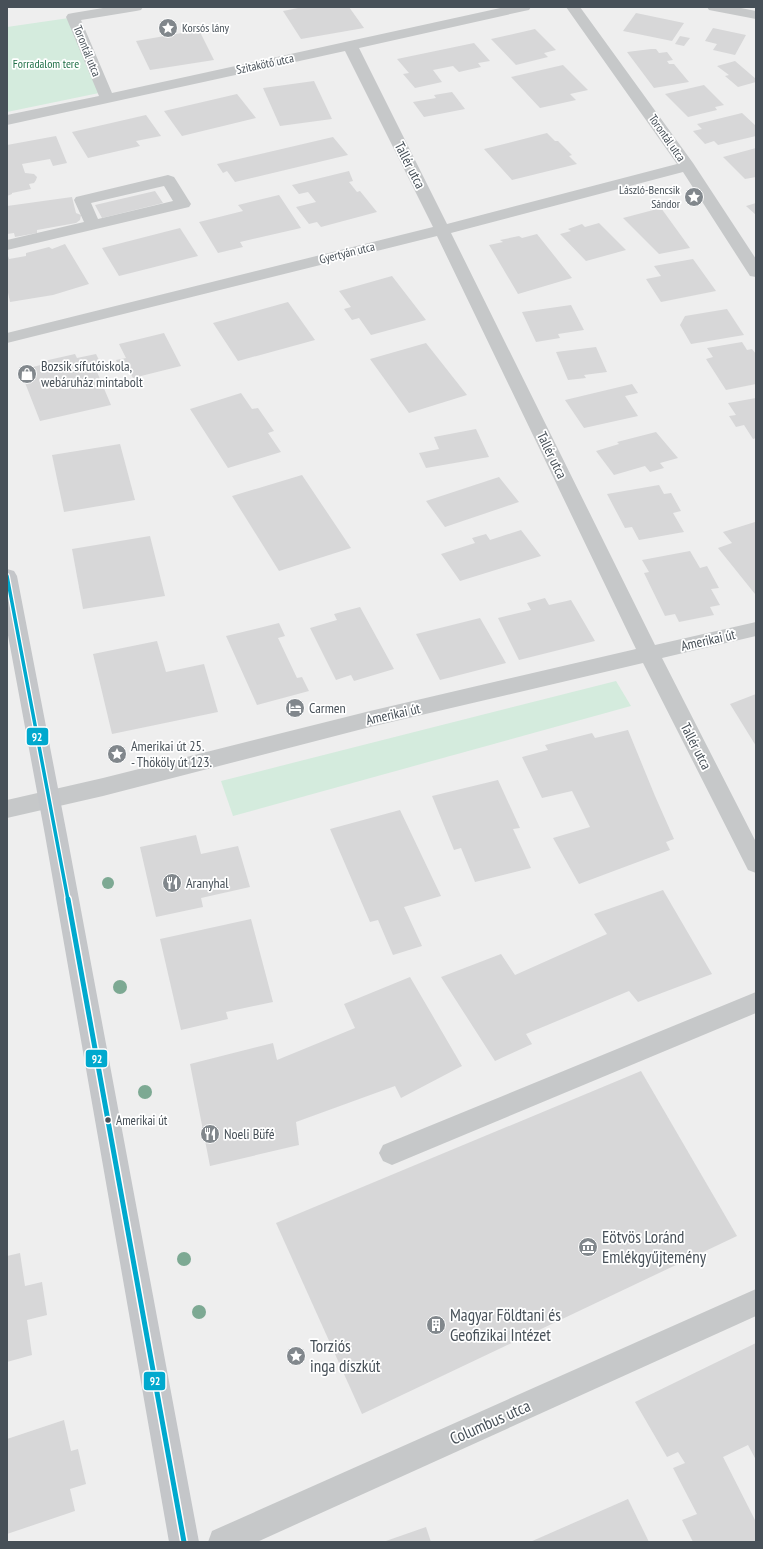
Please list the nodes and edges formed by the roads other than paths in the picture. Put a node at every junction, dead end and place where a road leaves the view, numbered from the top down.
1 (136, 7) edge
2 (524, 7) edge
3 (573, 7) edge
4 (714, 7) edge
5 (756, 15) edge
6 (350, 46) junction
7 (107, 98) junction
8 (7, 120) edge
9 (686, 166) junction
10 (94, 225) junction
11 (442, 230) junction
12 (7, 245) edge
13 (756, 272) edge
14 (7, 338) edge
15 (7, 576) edge
16 (756, 629) edge
17 (649, 654) junction
18 (49, 799) junction
19 (7, 809) edge
20 (756, 864) edge
21 (756, 1002) edge
22 (392, 1153) dead end
23 (756, 1302) edge
24 (184, 1542) edge
25 (223, 1542) edge

1 - 7 street, Torontál utca
2 - 6 street, Szitakötő utca
3 - 9 street, Torontál utca
4 - 5 street
6 - 7 street, Szitakötő utca
6 - 11 street, Tallér utca
7 - 8 street, Szitakötő utca
9 - 11 street, Gyertyán utca
9 - 13 street, Torontál utca
10 - 10 street
10 - 12 street
11 - 14 street, Gyertyán utca
11 - 17 street, Tallér utca
15 - 18 main road
16 - 17 street, Amerikai út
17 - 18 street, Amerikai út
17 - 20 street, Tallér utca
18 - 19 street, Amerikai út
18 - 24 main road
21 - 22 street
23 - 25 street, Columbus utca

